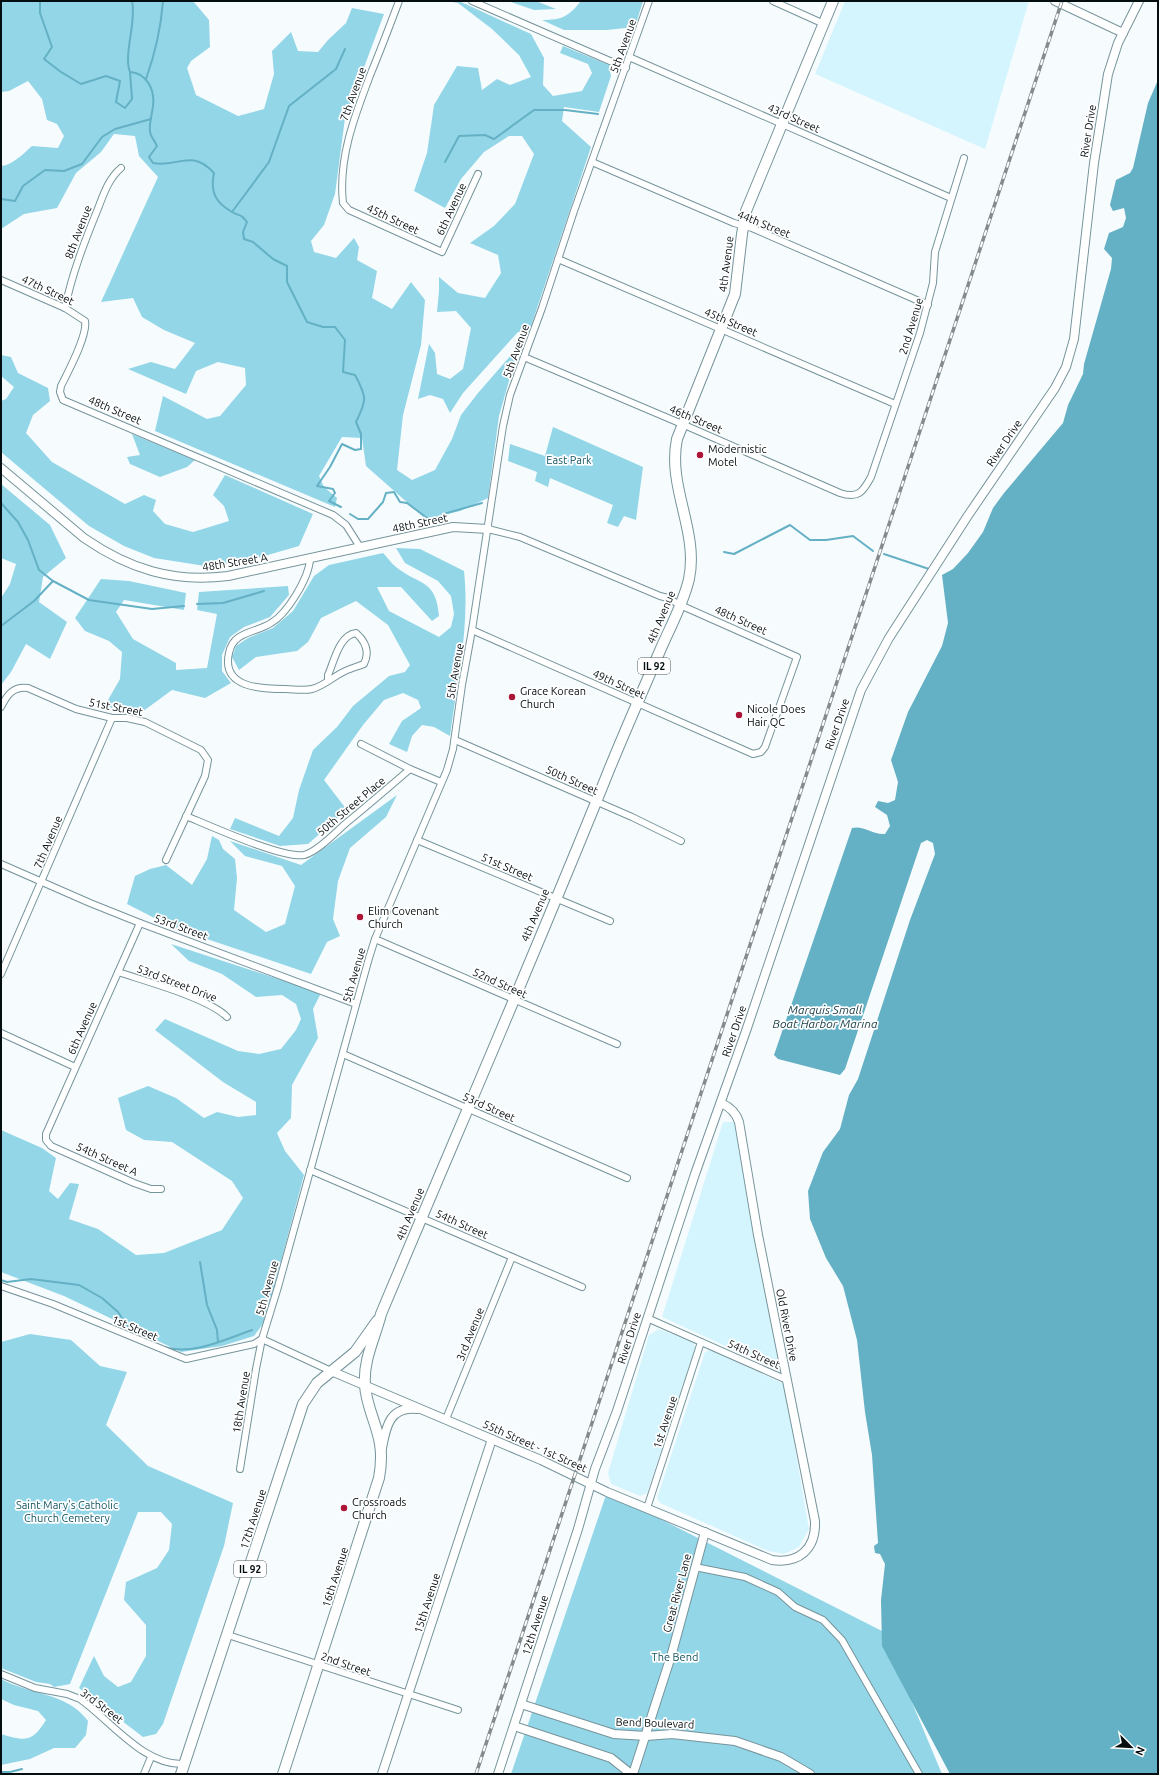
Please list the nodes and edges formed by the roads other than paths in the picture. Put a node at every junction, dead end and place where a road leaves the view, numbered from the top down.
1 (399, 1) edge
2 (472, 1) edge
3 (649, 1) edge
4 (773, 1) edge
5 (833, 1) edge
6 (1055, 1) edge
7 (1139, 1) edge
8 (824, 24) junction
9 (1123, 33) junction
10 (629, 57) junction
11 (626, 68) junction
12 (782, 124) junction
13 (964, 158) dead end
14 (592, 162) junction
15 (121, 168) dead end
16 (478, 174) dead end
17 (343, 198) joint
18 (951, 198) junction
19 (743, 226) junction
20 (442, 252) joint
21 (558, 259) junction
22 (1, 280) edge
23 (928, 305) junction
24 (65, 308) junction
25 (722, 329) junction
26 (524, 357) junction
27 (61, 397) joint
28 (896, 404) junction
29 (682, 424) junction
30 (1, 468) edge
31 (859, 494) joint
32 (488, 528) junction
33 (360, 547) junction
34 (310, 559) junction
35 (680, 605) junction
36 (472, 630) junction
37 (328, 680) junction
38 (638, 704) junction
39 (1, 706) edge
40 (112, 718) junction
41 (454, 740) junction
42 (361, 744) dead end
43 (757, 754) joint
44 (410, 769) junction
45 (442, 782) junction
46 (596, 802) junction
47 (186, 816) junction
48 (417, 840) junction
49 (681, 841) dead end
50 (166, 860) dead end
51 (1, 864) edge
52 (42, 882) junction
53 (556, 899) junction
54 (610, 921) dead end
55 (140, 923) junction
56 (375, 939) junction
57 (118, 972) junction
58 (1, 974) edge
59 (513, 1000) junction
60 (356, 1004) junction
61 (227, 1017) dead end
62 (1, 1033) edge
63 (617, 1044) dead end
64 (342, 1054) junction
65 (75, 1067) junction
66 (721, 1103) junction
67 (467, 1108) junction
68 (47, 1142) joint
69 (310, 1170) junction
70 (627, 1178) dead end
71 (161, 1189) dead end
72 (422, 1217) junction
73 (512, 1257) junction
74 (1, 1286) edge
75 (582, 1287) dead end
76 (381, 1314) junction
77 (647, 1318) junction
78 (262, 1339) junction
79 (701, 1342) junction
80 (331, 1371) junction
81 (787, 1380) junction
82 (365, 1384) junction
83 (425, 1410) junction
84 (446, 1419) junction
85 (492, 1440) junction
86 (381, 1455) junction
87 (240, 1469) dead end
88 (592, 1483) junction
89 (647, 1508) junction
90 (705, 1532) junction
91 (800, 1555) joint
92 (695, 1567) junction
93 (228, 1635) junction
94 (319, 1665) junction
95 (1, 1674) edge
96 (408, 1695) junction
97 (521, 1704) junction
98 (458, 1710) dead end
99 (514, 1726) junction
100 (646, 1736) junction
101 (151, 1757) junction
102 (182, 1769) edge
103 (144, 1774) edge
104 (283, 1774) edge
105 (382, 1774) edge
106 (498, 1774) edge
107 (632, 1774) edge
108 (810, 1774) edge
109 (919, 1774) edge

1 - 17 street, 7th Avenue
2 - 11 street
3 - 10 street, 5th Avenue
4 - 8 street
5 - 8 main road, 4th Avenue / IL 92
6 - 9 street
7 - 9 street, River Drive
8 - 12 main road, 4th Avenue / IL 92
9 - 66 street, River Drive
10 - 11 street, 5th Avenue
10 - 12 street, 43rd Street
11 - 14 street, 5th Avenue
12 - 18 street, 43rd Street
12 - 19 main road, 4th Avenue / IL 92
13 - 18 street, 2nd Avenue
14 - 19 street, 44th Street
14 - 21 street, 5th Avenue
15 - 24 street, 8th Avenue
16 - 20 street, 6th Avenue
17 - 20 street, 45th Street
18 - 23 street, 2nd Avenue
19 - 23 street, 44th Street
19 - 25 main road, 4th Avenue / IL 92
21 - 25 street, 45th Street
21 - 26 street, 5th Avenue
22 - 24 street, 47th Street
23 - 28 street, 2nd Avenue
24 - 27 street, 47th Street
25 - 28 street, 45th Street
25 - 29 main road, 4th Avenue / IL 92
26 - 29 street, 46th Street
26 - 32 street, 5th Avenue
27 - 33 street, 48th Street
28 - 31 street, 2nd Avenue
29 - 31 street, 46th Street
29 - 35 main road, 4th Avenue / IL 92
30 - 34 street, 48th Street A
32 - 33 street, 48th Street
32 - 35 street, 48th Street
32 - 36 street, 5th Avenue
33 - 34 street, 48th Street A
34 - 37 street
35 - 38 main road, 4th Avenue / IL 92
35 - 43 street, 48th Street
36 - 38 street, 49th Street
36 - 41 street, 5th Avenue
37 - 37 street
38 - 43 street, 49th Street
38 - 46 main road, 4th Avenue / IL 92
39 - 40 street, 51st Street
40 - 47 street, 51st Street
40 - 52 street, 7th Avenue
41 - 45 street, 5th Avenue
41 - 46 street, 50th Street
42 - 44 street
44 - 45 street
44 - 47 street, 50th Street Place
45 - 48 street, 5th Avenue
46 - 49 street, 50th Street
46 - 53 main road, 4th Avenue / IL 92
47 - 50 street
48 - 53 street, 51st Street
48 - 56 street, 5th Avenue
51 - 52 street, 53rd Street
52 - 55 street, 53rd Street
52 - 58 street, 7th Avenue
53 - 54 street, 51st Street
53 - 59 main road, 4th Avenue / IL 92
55 - 57 street, 6th Avenue
55 - 60 street, 53rd Street
56 - 59 street, 52nd Street
56 - 60 street, 5th Avenue
57 - 61 street, 53rd Street Drive
57 - 65 street, 6th Avenue
59 - 63 street, 52nd Street
59 - 67 main road, 4th Avenue / IL 92
60 - 64 street, 5th Avenue
62 - 65 street
64 - 67 street, 53rd Street
64 - 69 street, 5th Avenue
65 - 68 street, 6th Avenue
66 - 77 street, River Drive
66 - 81 street, Old River Drive
67 - 70 street, 53rd Street
67 - 72 main road, 4th Avenue / IL 92
68 - 71 street, 54th Street A
69 - 72 street, 54th Street
69 - 78 street, 5th Avenue
72 - 73 street, 54th Street
72 - 76 main road, 4th Avenue / IL 92
73 - 75 street, 54th Street
73 - 84 street, 3rd Avenue
74 - 78 street, 1st Street
76 - 80 main road, 4th Avenue / IL 92
76 - 82 main road, 4th Avenue / IL 92
77 - 79 street, 54th Street
77 - 88 street, River Drive
78 - 80 street, 55th Street - 1st Street
78 - 87 street, 18th Avenue
79 - 81 street, 54th Street
79 - 89 street, 1st Avenue
80 - 82 street, 55th Street - 1st Street
80 - 93 main road, 17th Avenue / IL 92
81 - 91 street, Old River Drive
82 - 83 street, 55th Street - 1st Street
82 - 86 main road, 16th Avenue / IL 92
83 - 84 street, 55th Street - 1st Street
83 - 86 street
84 - 85 street, 55th Street - 1st Street
85 - 88 street, 55th Street - 1st Street
85 - 96 street, 15th Avenue
86 - 94 main road, 16th Avenue / IL 92
88 - 89 street, 55th Street - 1st Street
88 - 97 street, 12th Avenue
89 - 90 street, 55th Street - 1st Street
90 - 91 street, 55th Street - 1st Street
90 - 92 street, Great River Lane
92 - 100 street, Great River Lane
92 - 109 street
93 - 94 street, 2nd Street
93 - 102 main road, 17th Avenue / IL 92
94 - 96 street, 2nd Street
94 - 104 main road, 16th Avenue / IL 92
95 - 101 street, 3rd Street
96 - 98 street, 2nd Street
96 - 105 street, 15th Avenue
97 - 99 street, 12th Avenue
97 - 100 street, Bend Boulevard
99 - 106 street, 12th Avenue
99 - 107 street
100 - 107 street, Great River Lane
100 - 108 street, Bend Boulevard
101 - 102 street, 3rd Street
101 - 103 street

